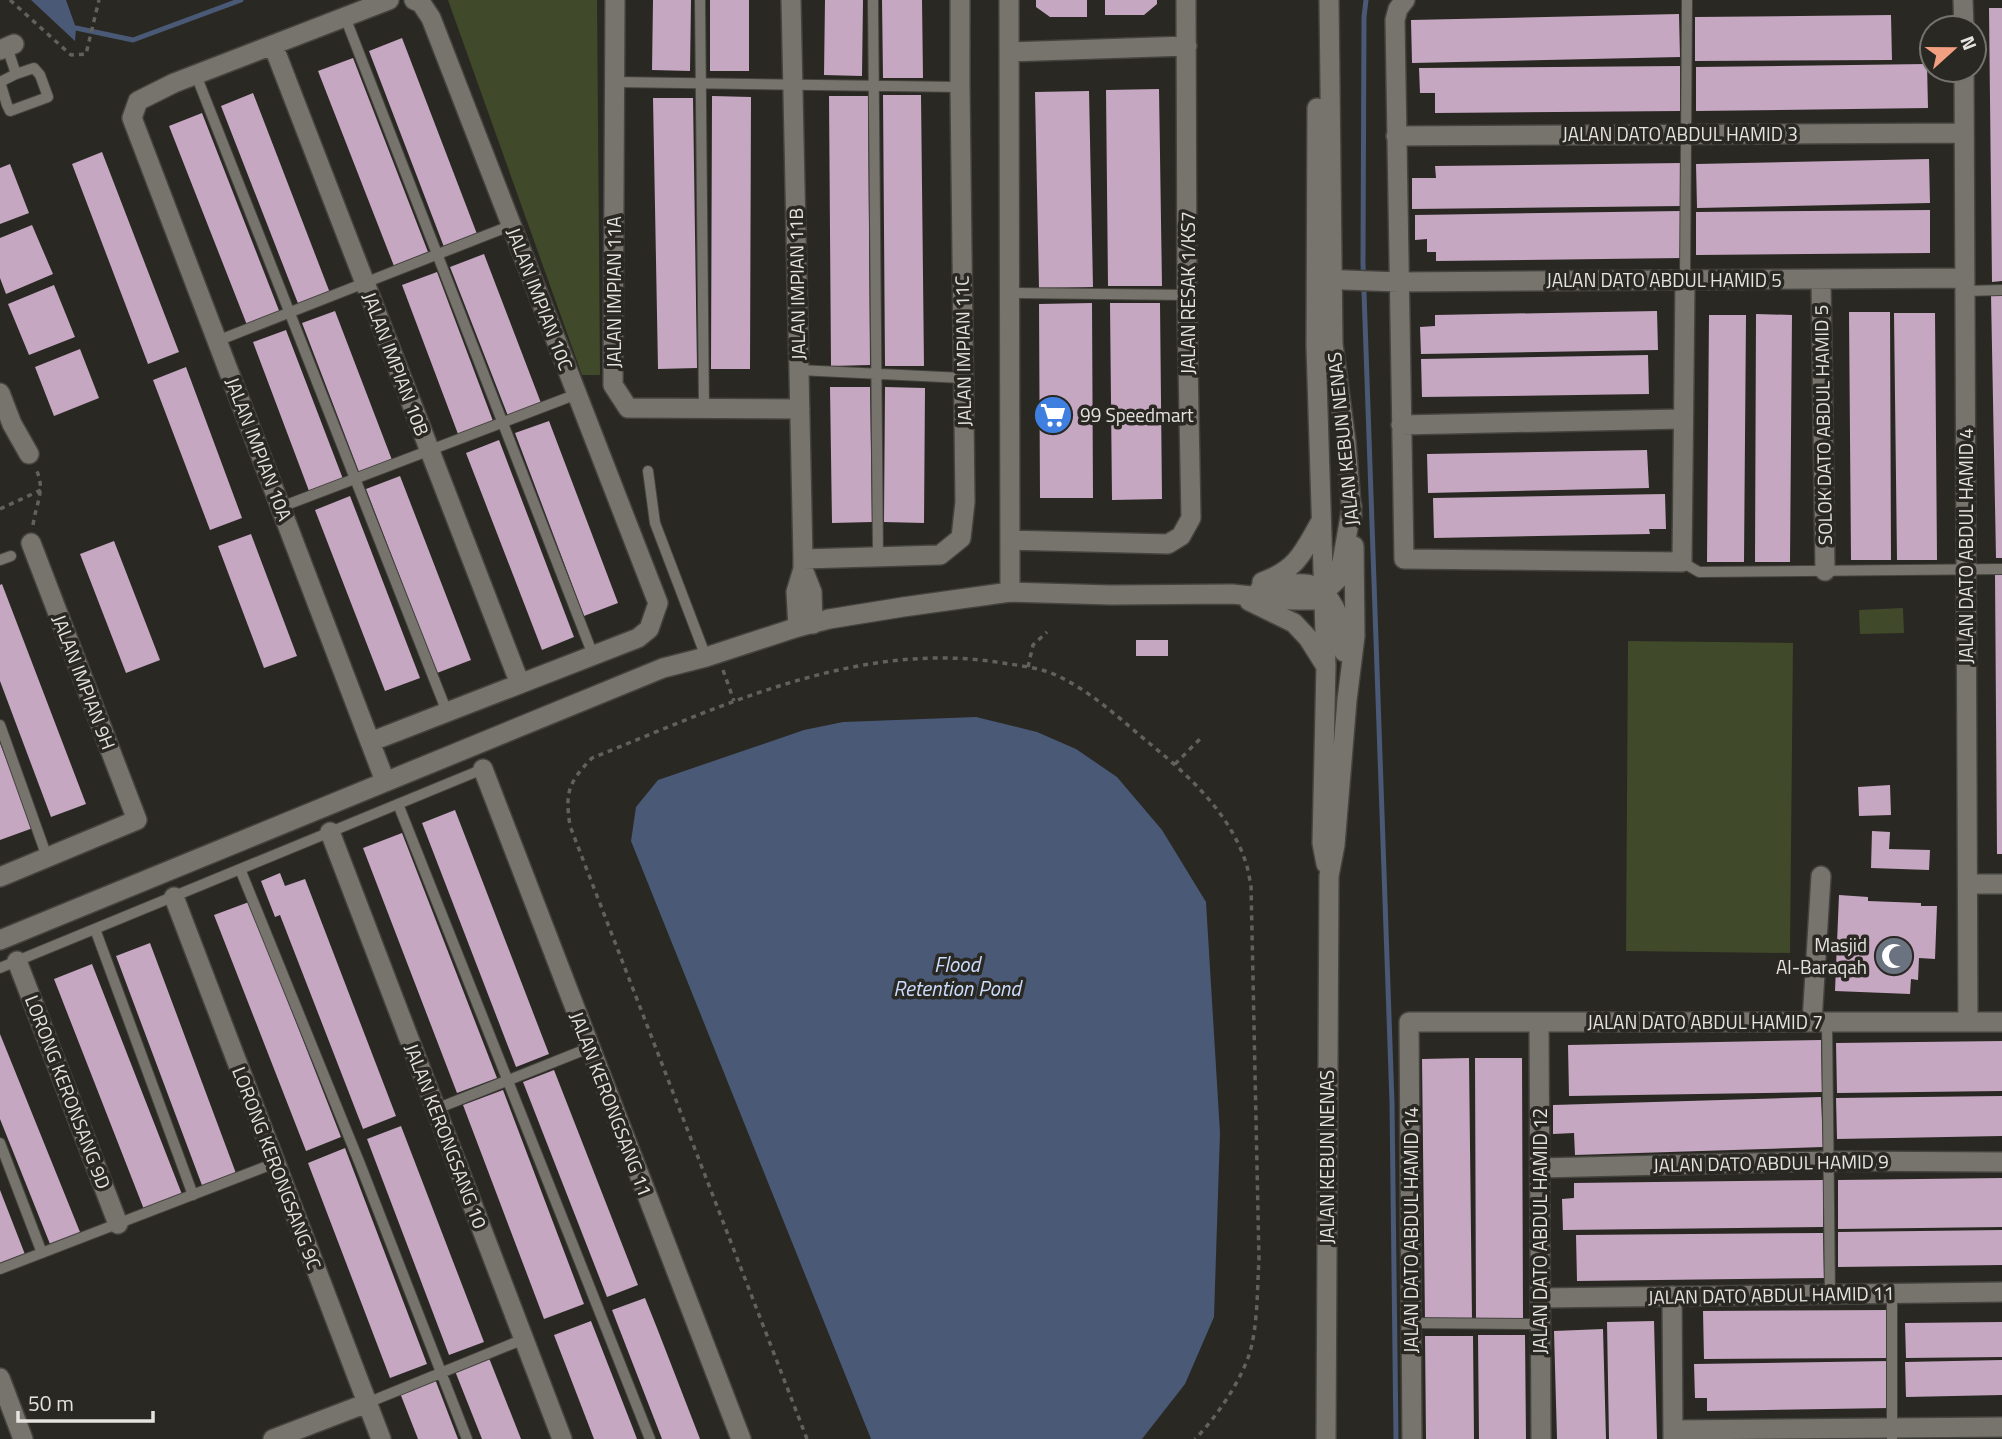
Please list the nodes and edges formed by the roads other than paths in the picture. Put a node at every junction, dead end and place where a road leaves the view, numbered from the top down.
1 (389, 0) edge
2 (414, 0) edge
3 (615, 0) edge
4 (700, 0) edge
5 (791, 0) edge
6 (873, 0) edge
7 (960, 0) edge
8 (1009, 0) edge
9 (1186, 0) edge
10 (1317, 0) edge
11 (1329, 0) edge
12 (1404, 0) edge
13 (1687, 0) edge
14 (345, 17) junction
15 (273, 45) junction
16 (1187, 46) junction
17 (7, 47) edge
18 (1010, 52) junction
19 (16, 74) junction
20 (197, 75) junction
21 (615, 82) junction
22 (701, 83) junction
23 (793, 84) junction
24 (1964, 84) edge
25 (874, 86) junction
26 (960, 87) junction
27 (1964, 132) junction
28 (1686, 134) junction
29 (1396, 136) junction
30 (512, 225) junction
31 (1331, 249) junction
32 (437, 255) junction
33 (1324, 279) junction
34 (1685, 279) junction
35 (1821, 279) junction
36 (1366, 281) junction
37 (1399, 282) junction
38 (365, 283) junction
39 (1965, 284) junction
40 (2002, 290) edge
41 (1010, 293) junction
42 (1187, 295) junction
43 (1331, 308) junction
44 (290, 312) junction
45 (217, 341) junction
46 (799, 370) junction
47 (876, 374) junction
48 (963, 378) junction
49 (0, 393) edge
50 (578, 394) junction
51 (704, 409) junction
52 (800, 409) junction
53 (1682, 419) junction
54 (502, 422) junction
55 (1401, 425) junction
56 (429, 450) junction
57 (29, 454) road end
58 (648, 471) dead end
59 (356, 478) junction
60 (1352, 506) junction
61 (281, 507) junction
62 (1321, 520) junction
63 (1010, 540) junction
64 (31, 543) road end
65 (11, 555) dead end
66 (878, 558) junction
67 (0, 560) edge
68 (1682, 562) junction
69 (803, 564) junction
70 (1966, 569) junction
71 (2002, 569) edge
72 (1825, 571) junction
73 (1010, 592) junction
74 (1232, 594) junction
75 (1324, 594) junction
76 (806, 626) junction
77 (593, 655) junction
78 (711, 655) junction
79 (1326, 666) junction
80 (520, 684) junction
81 (1347, 700) junction
82 (447, 712) junction
83 (0, 725) edge
84 (370, 742) junction
85 (483, 769) joint
86 (385, 781) junction
87 (398, 804) junction
88 (330, 832) junction
89 (47, 857) junction
90 (240, 869) junction
91 (1329, 876) junction
92 (1821, 876) dead end
93 (0, 877) edge
94 (1968, 884) junction
95 (2002, 884) edge
96 (174, 897) junction
97 (94, 929) junction
98 (0, 940) edge
99 (9, 965) edge
100 (1409, 1022) joint
101 (1539, 1022) junction
102 (1819, 1022) junction
103 (1968, 1022) junction
104 (2002, 1022) edge
105 (589, 1048) junction
106 (509, 1080) junction
107 (436, 1109) junction
108 (0, 1143) edge
109 (1829, 1161) junction
110 (275, 1163) junction
111 (2002, 1163) edge
112 (1540, 1168) junction
113 (193, 1195) junction
114 (118, 1224) junction
115 (41, 1253) junction
116 (0, 1269) edge
117 (2002, 1292) edge
118 (1830, 1294) junction
119 (1892, 1294) junction
120 (1672, 1296) junction
121 (1540, 1298) junction
122 (1411, 1323) junction
123 (1540, 1324) junction
124 (524, 1339) junction
125 (441, 1373) junction
126 (0, 1378) edge
127 (367, 1403) junction
128 (2002, 1427) edge
129 (1892, 1434) edge
130 (1673, 1435) edge
131 (286, 1437) edge
132 (23, 1439) edge
133 (381, 1439) edge
134 (467, 1439) edge
135 (562, 1439) edge
136 (650, 1439) edge
137 (741, 1439) edge
138 (1326, 1439) edge
139 (1412, 1439) edge
140 (1541, 1439) edge

1 - 14 street
2 - 30 street, JALAN IMPIAN 10C
3 - 21 street, JALAN IMPIAN 11A
4 - 22 lane
5 - 23 street, JALAN IMPIAN 11B
6 - 25 lane
7 - 26 street, JALAN IMPIAN 11C
8 - 18 street
9 - 16 street, JALAN RESAK 1/KS7
10 - 33 street, JALAN KEBUN NENAS
11 - 31 street, JALAN KEBUN NENAS
12 - 29 street
13 - 28 lane
14 - 15 street
14 - 32 lane
15 - 20 street
15 - 38 street, JALAN IMPIAN 10B
16 - 18 street
16 - 42 street, JALAN RESAK 1/KS7
17 - 19 lane
18 - 41 street
19 - 19 lane
20 - 44 lane
20 - 45 street, JALAN IMPIAN 10A
21 - 22 lane
21 - 51 street, JALAN IMPIAN 11A
22 - 23 lane
22 - 51 lane
23 - 25 lane
23 - 46 street, JALAN IMPIAN 11B
24 - 27 street, JALAN DATO ABDUL HAMID 4
25 - 26 lane
25 - 47 lane
26 - 48 street, JALAN IMPIAN 11C
27 - 28 street, JALAN DATO ABDUL HAMID 3
27 - 39 street, JALAN DATO ABDUL HAMID 4
28 - 29 street, JALAN DATO ABDUL HAMID 3
28 - 34 lane
29 - 37 street
30 - 32 lane
30 - 50 street, JALAN IMPIAN 10C
31 - 33 street, JALAN KEBUN NENAS
31 - 36 street
32 - 38 lane
32 - 54 lane
33 - 36 street, JALAN DATO ABDUL HAMID 5
33 - 43 street, JALAN KEBUN NENAS
33 - 62 street, JALAN KEBUN NENAS
34 - 35 street, JALAN DATO ABDUL HAMID 5
34 - 37 street, JALAN DATO ABDUL HAMID 5
34 - 53 street
35 - 39 street, JALAN DATO ABDUL HAMID 5
35 - 72 street, SOLOK DATO ABDUL HAMID 5
36 - 37 street, JALAN DATO ABDUL HAMID 5
36 - 43 street
37 - 55 street
38 - 44 lane
38 - 56 street, JALAN IMPIAN 10B
39 - 40 lane
39 - 70 street, JALAN DATO ABDUL HAMID 4
41 - 42 lane
41 - 63 street
42 - 63 street, JALAN RESAK 1/KS7
43 - 60 street, JALAN KEBUN NENAS
44 - 45 lane
44 - 59 lane
45 - 61 street, JALAN IMPIAN 10A
46 - 47 lane
46 - 52 street, JALAN IMPIAN 11B
47 - 48 lane
47 - 66 lane
48 - 66 street, JALAN IMPIAN 11C
49 - 57 street
50 - 54 lane
50 - 77 street, JALAN IMPIAN 10C
51 - 52 street, JALAN IMPIAN 11A
52 - 69 street, JALAN IMPIAN 11B
53 - 55 street
53 - 68 street
54 - 56 lane
54 - 77 lane
55 - 68 street
56 - 59 lane
56 - 80 street, JALAN IMPIAN 10B
58 - 78 lane
59 - 61 lane
59 - 82 lane
60 - 75 street
60 - 81 street, JALAN KEBUN NENAS
61 - 84 street, JALAN IMPIAN 10A
62 - 74 street
62 - 75 street, JALAN KEBUN NENAS
63 - 73 street
64 - 89 street, JALAN IMPIAN 9H
65 - 67 lane
66 - 69 street, JALAN IMPIAN 11C
68 - 72 lane
69 - 76 street, JALAN IMPIAN 11B
70 - 71 lane
70 - 72 lane
70 - 94 street, JALAN DATO ABDUL HAMID 4
73 - 74 street
73 - 76 street
74 - 75 street
74 - 79 street
75 - 79 street, JALAN KEBUN NENAS
75 - 81 street
76 - 78 street
77 - 80 street
78 - 86 street
79 - 91 street, JALAN KEBUN NENAS
80 - 82 street
81 - 91 street, JALAN KEBUN NENAS
82 - 84 street
83 - 89 lane
84 - 86 street, JALAN IMPIAN 10A
85 - 87 lane
85 - 105 street, JALAN KERONGSANG 11
86 - 98 street
87 - 88 lane
87 - 106 lane
88 - 90 lane
88 - 107 street, JALAN KERONGSANG 10
89 - 93 street
90 - 96 lane
90 - 125 lane
91 - 138 street, JALAN KEBUN NENAS
92 - 102 street
94 - 95 street
94 - 103 street, JALAN DATO ABDUL HAMID 4
96 - 97 lane
96 - 110 street, LORONG KERONGSANG 9C
97 - 99 lane
97 - 113 lane
99 - 114 street, LORONG KERONSANG 9D
100 - 101 street, JALAN DATO ABDUL HAMID 7
100 - 122 street, JALAN DATO ABDUL HAMID 14
101 - 102 street, JALAN DATO ABDUL HAMID 7
101 - 112 street, JALAN DATO ABDUL HAMID 12
102 - 103 street, JALAN DATO ABDUL HAMID 7
102 - 109 lane
103 - 104 street, JALAN DATO ABDUL HAMID 7
105 - 106 lane
105 - 137 street, JALAN KERONGSANG 11
106 - 107 lane
106 - 136 lane
107 - 124 street, JALAN KERONGSANG 10
108 - 115 lane
109 - 111 street, JALAN DATO ABDUL HAMID 9
109 - 112 street, JALAN DATO ABDUL HAMID 9
109 - 118 lane
110 - 113 lane
110 - 127 street, LORONG KERONGSANG 9C
112 - 121 street, JALAN DATO ABDUL HAMID 12
113 - 114 lane
114 - 115 lane
115 - 116 lane
117 - 119 street, JALAN DATO ABDUL HAMID 11
118 - 119 street, JALAN DATO ABDUL HAMID 11
118 - 120 street, JALAN DATO ABDUL HAMID 11
119 - 129 lane
120 - 121 street, JALAN DATO ABDUL HAMID 11
120 - 130 street
121 - 123 street, JALAN DATO ABDUL HAMID 12
122 - 123 lane
122 - 139 street, JALAN DATO ABDUL HAMID 14
123 - 140 street, JALAN DATO ABDUL HAMID 12
124 - 125 lane
124 - 135 street, JALAN KERONGSANG 10
125 - 127 lane
125 - 134 lane
126 - 132 street
127 - 131 street
127 - 133 street, LORONG KERONGSANG 9C
128 - 129 street
129 - 130 street

